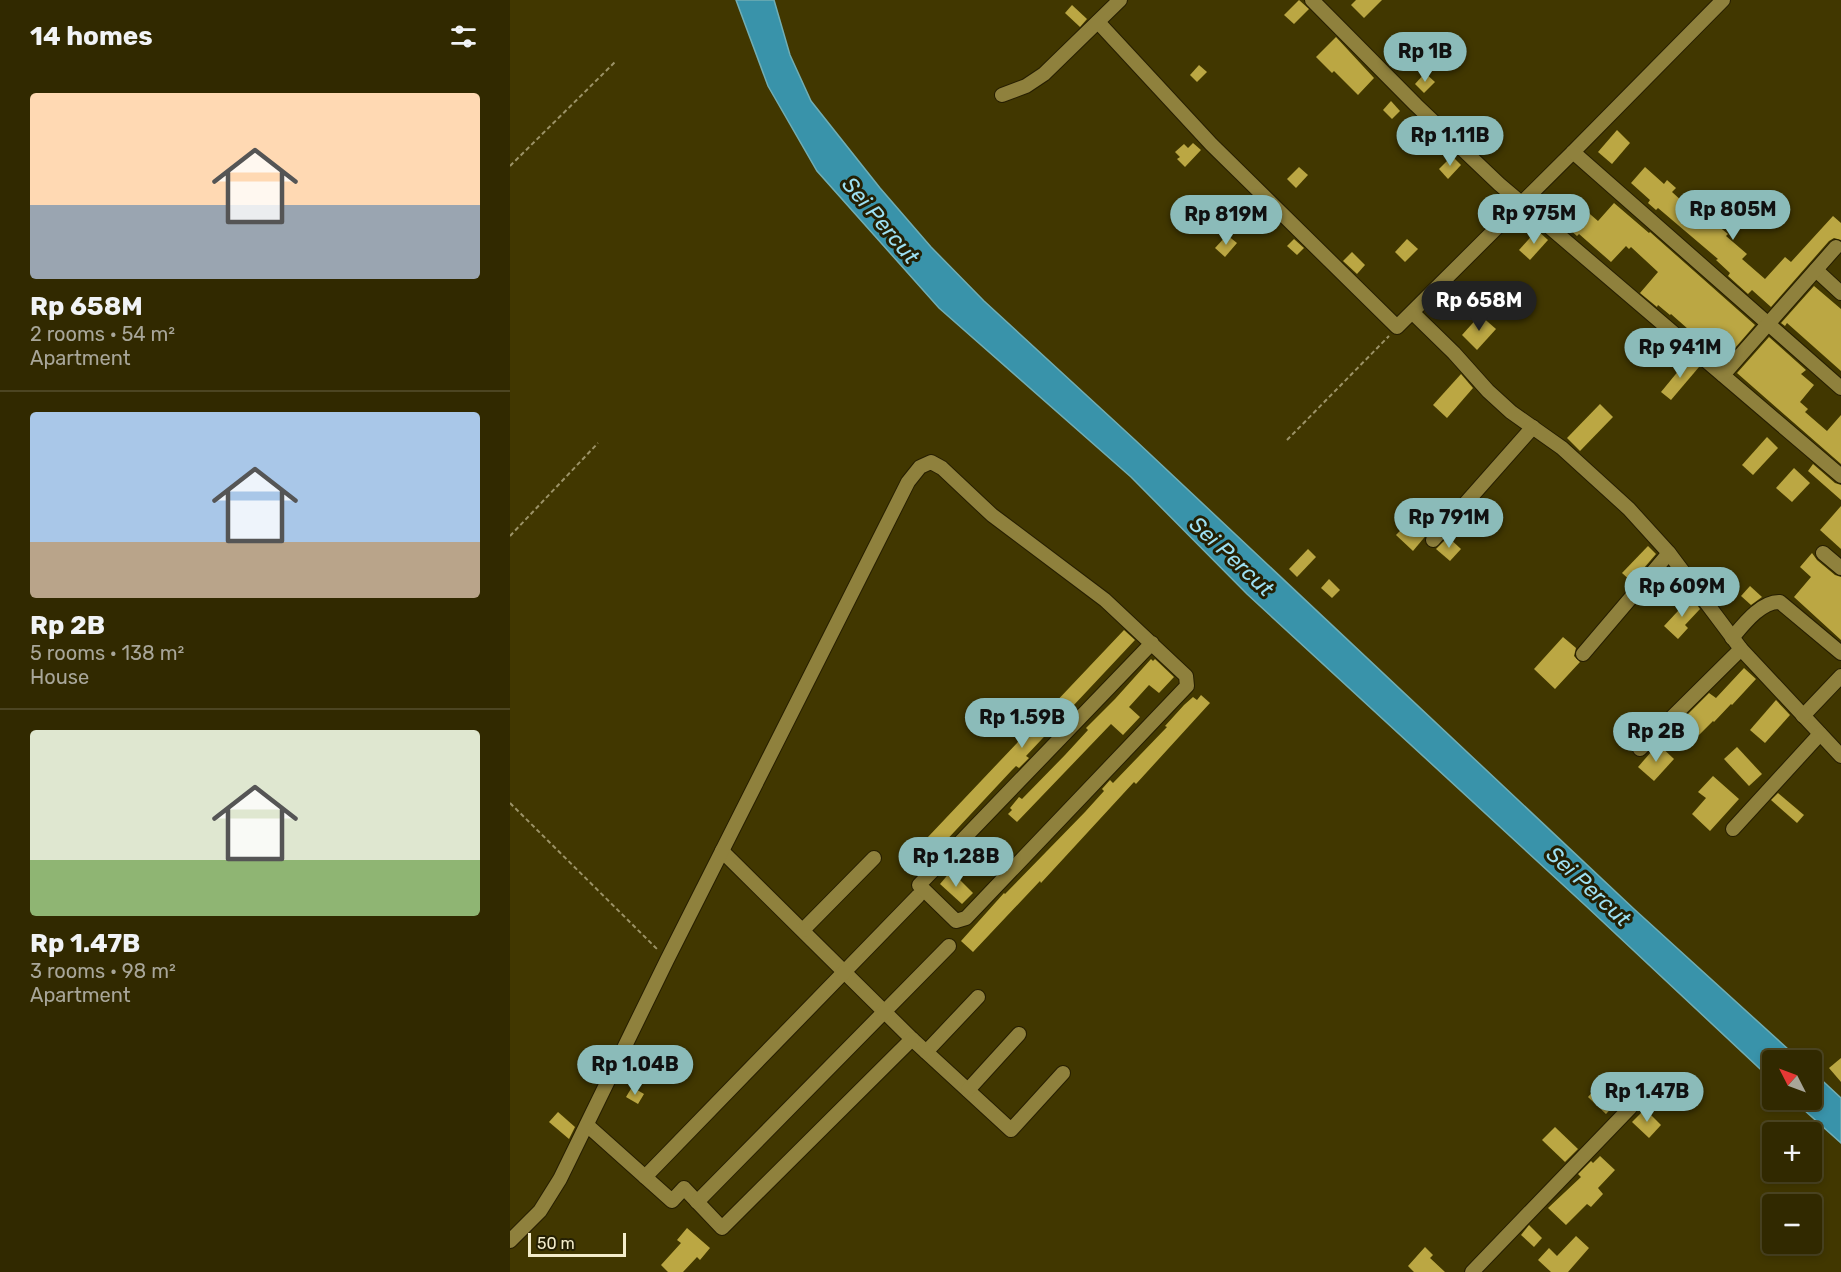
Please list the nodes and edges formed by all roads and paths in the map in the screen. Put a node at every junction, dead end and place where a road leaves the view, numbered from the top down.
1 (1120, 0) edge
2 (1312, 0) edge
3 (1722, 0) edge
4 (1098, 22) junction
5 (616, 61) dead end
6 (1002, 95) dead end
7 (1573, 152) junction
8 (510, 166) edge
9 (1521, 202) junction
10 (1836, 247) dead end
11 (1816, 270) junction
12 (1841, 293) edge
13 (1413, 313) junction
14 (1768, 323) junction
15 (1397, 327) junction
16 (1723, 375) junction
17 (1841, 388) edge
18 (1533, 427) junction
19 (1287, 440) dead end
20 (598, 442) dead end
21 (1841, 476) edge
22 (510, 536) edge
23 (1433, 540) dead end
24 (1669, 553) junction
25 (1823, 553) dead end
26 (1841, 568) edge
27 (1152, 643) junction
28 (1736, 644) junction
29 (1841, 653) edge
30 (1583, 654) dead end
31 (1841, 676) edge
32 (1803, 716) junction
33 (1820, 734) junction
34 (1640, 749) dead end
35 (1841, 756) edge
36 (510, 803) edge
37 (1733, 829) dead end
38 (722, 851) junction
39 (874, 858) dead end
40 (918, 896) dead end
41 (803, 930) junction
42 (949, 946) dead end
43 (667, 960) junction
44 (845, 972) junction
45 (978, 997) dead end
46 (885, 1011) junction
47 (1019, 1034) dead end
48 (912, 1039) junction
49 (926, 1052) junction
50 (1063, 1073) dead end
51 (968, 1090) junction
52 (1630, 1108) dead end
53 (587, 1125) junction
54 (645, 1177) junction
55 (697, 1202) junction
56 (510, 1241) edge
57 (1472, 1272) edge

1 - 4 street
2 - 9 street
3 - 7 street
4 - 6 street
4 - 15 street
5 - 8 path
7 - 9 street
7 - 14 street
9 - 13 street
9 - 16 street
10 - 11 street
11 - 12 street
11 - 14 street
13 - 15 street
13 - 18 street
14 - 16 street
14 - 17 street
15 - 19 path
16 - 21 street
18 - 23 street
18 - 24 street
20 - 22 path
24 - 28 street
24 - 30 street
25 - 26 street
27 - 27 street
27 - 38 street
28 - 29 street
28 - 32 street
28 - 34 street
31 - 32 street
32 - 33 street
33 - 35 street
33 - 37 street
36 - 43 path
38 - 41 street
38 - 43 street
39 - 41 street
40 - 44 street
41 - 44 street
42 - 46 street
43 - 53 street
44 - 46 street
44 - 54 street
45 - 49 street
46 - 48 street
46 - 55 street
47 - 51 street
48 - 49 street
48 - 55 street
49 - 51 street
50 - 51 street
52 - 57 street
53 - 54 street
53 - 56 street
54 - 55 street

